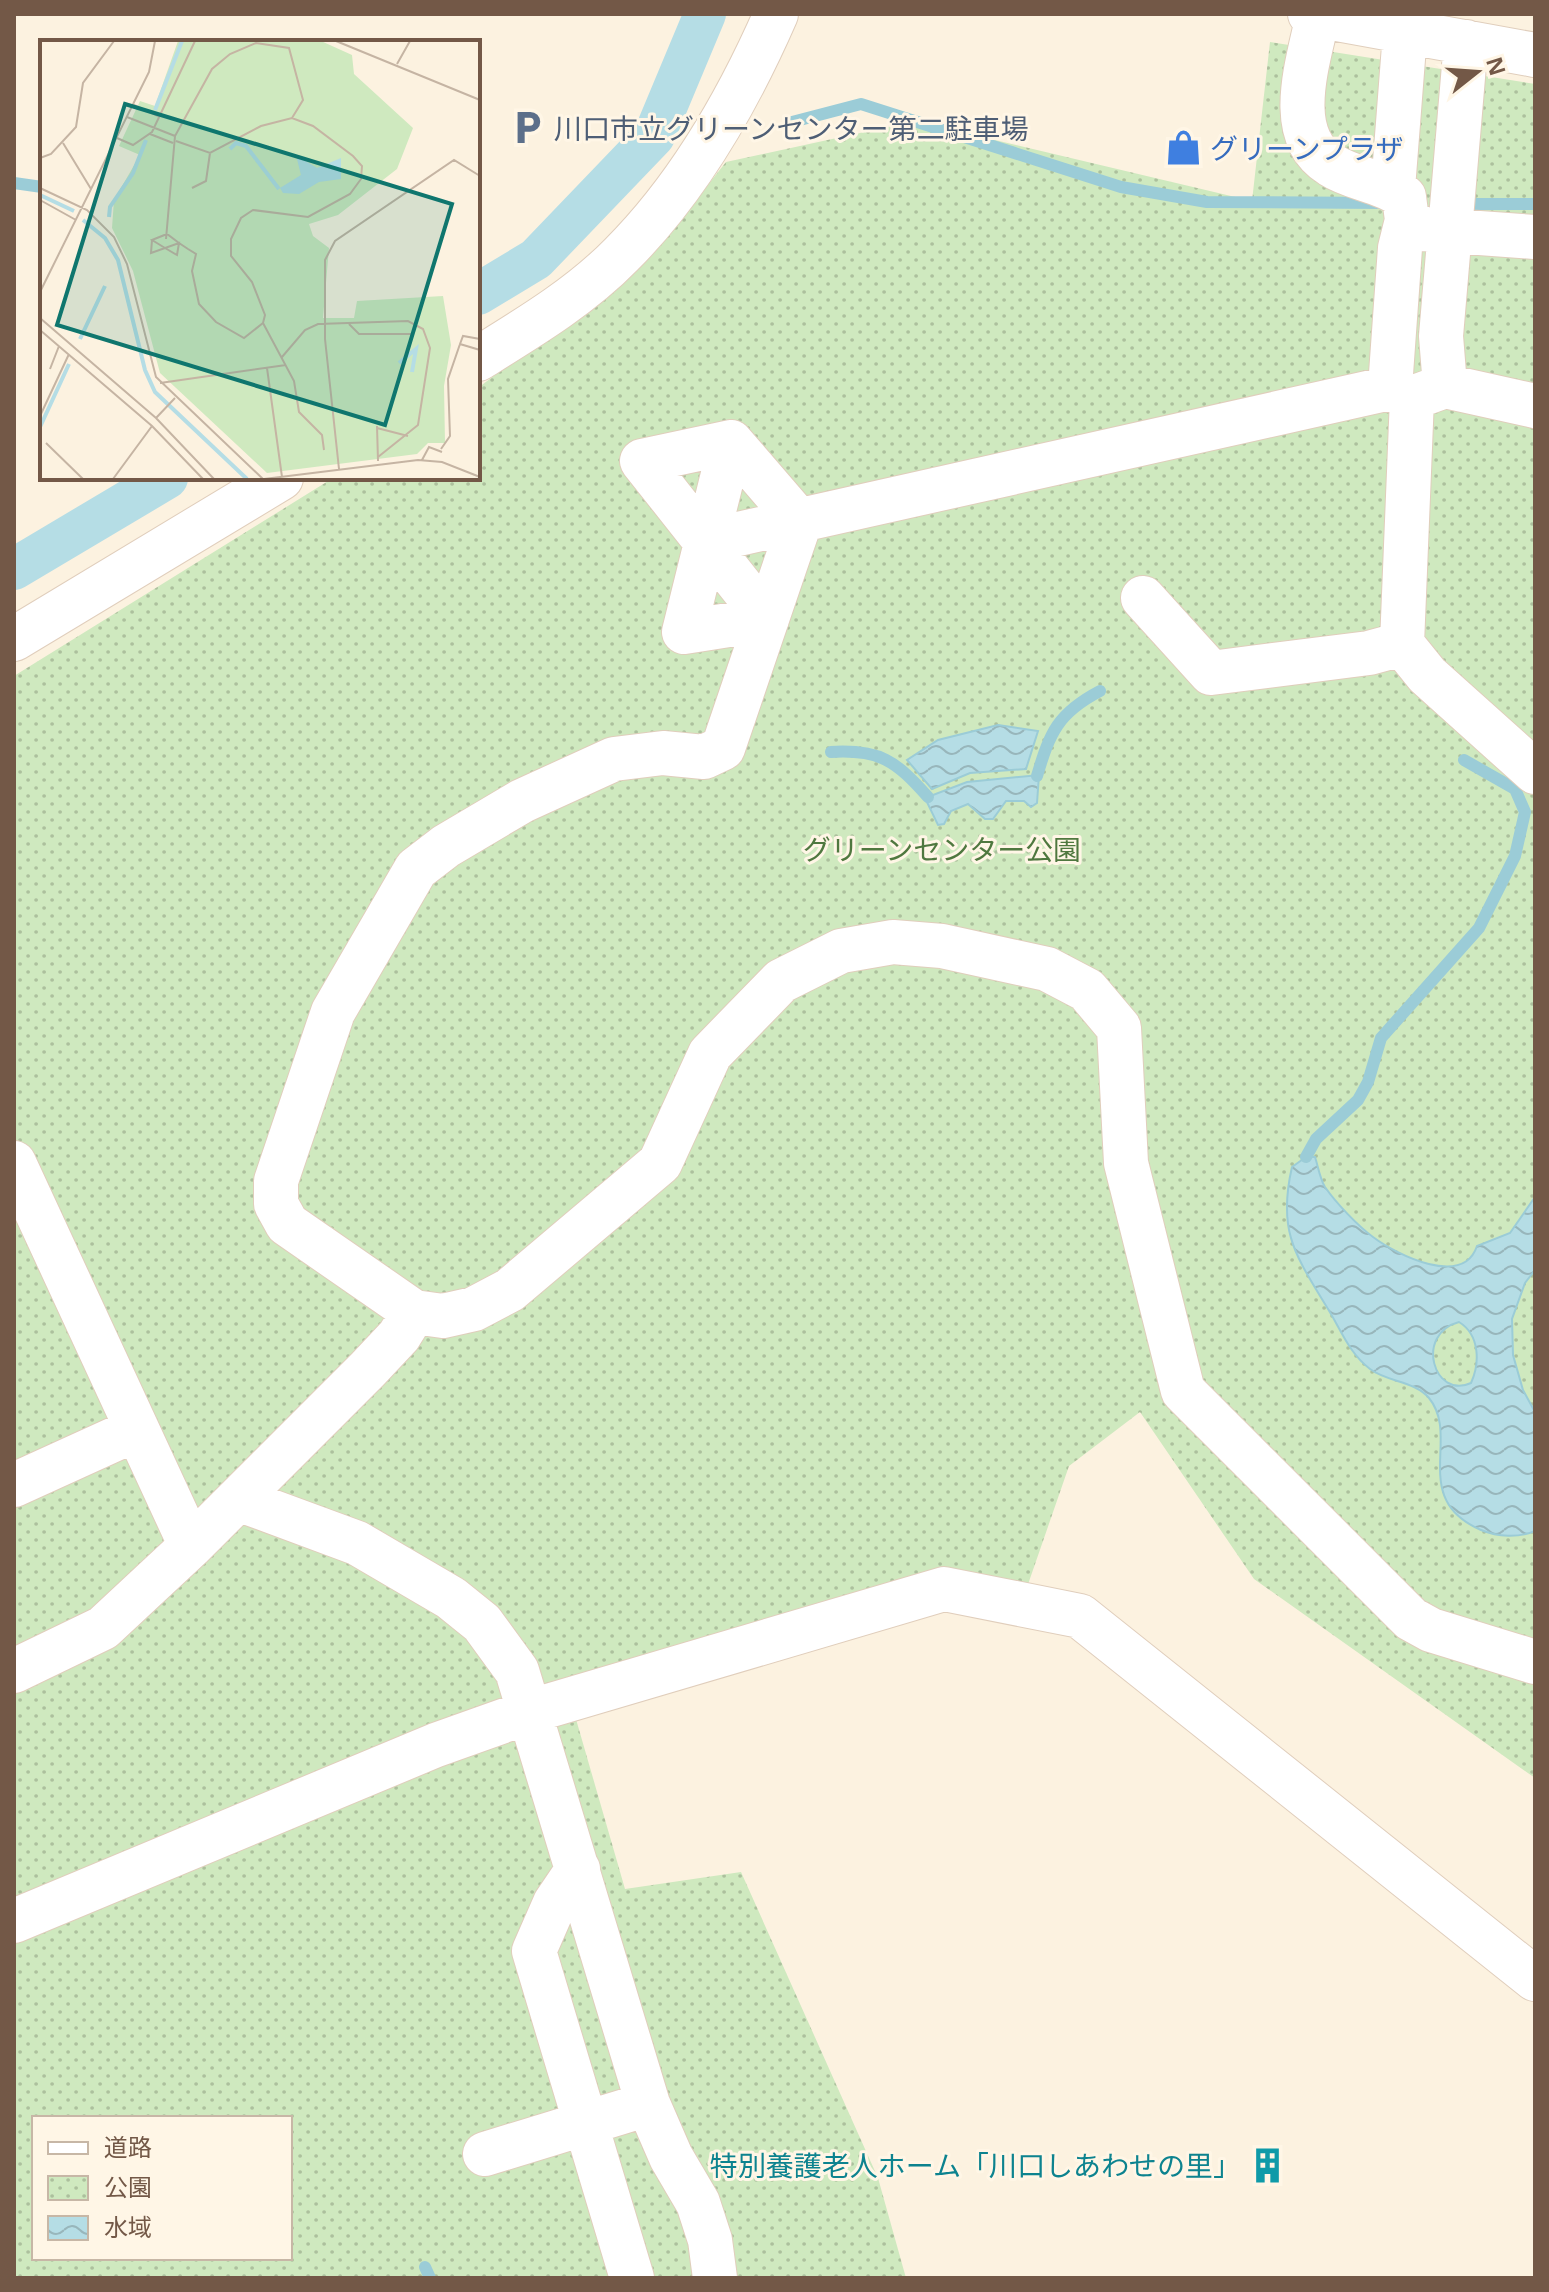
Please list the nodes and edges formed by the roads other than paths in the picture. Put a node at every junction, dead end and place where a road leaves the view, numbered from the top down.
1 (776, 14) edge
2 (1314, 15) edge
3 (1405, 33) junction
4 (1466, 42) junction
5 (1535, 55) edge
6 (1400, 204) junction
7 (1448, 232) junction
8 (1535, 237) edge
9 (480, 358) edge
10 (1416, 391) junction
11 (1535, 406) edge
12 (731, 442) junction
13 (278, 480) edge
14 (800, 522) junction
15 (707, 541) junction
16 (1143, 598) dead end
17 (767, 619) junction
18 (14, 639) edge
19 (1402, 644) junction
20 (1535, 772) edge
21 (14, 1163) edge
22 (414, 1312) junction
23 (137, 1429) junction
24 (14, 1485) edge
25 (238, 1499) junction
26 (191, 1546) junction
27 (1535, 1662) edge
28 (14, 1671) edge
29 (531, 1711) junction
30 (578, 1869) junction
31 (14, 1921) edge
32 (1535, 1979) edge
33 (648, 2104) junction
34 (584, 2124) junction
35 (485, 2154) dead end
36 (632, 2278) edge
37 (715, 2278) edge

1 - 9 street
2 - 3 street
2 - 6 street
3 - 4 street
3 - 6 street
4 - 5 street
4 - 7 street
6 - 7 street
6 - 10 street
7 - 8 street
7 - 10 street
10 - 11 street
10 - 14 street
10 - 19 street
12 - 14 street
12 - 15 street
12 - 15 street
13 - 18 street
14 - 15 street
14 - 17 street
15 - 17 street
15 - 17 street
16 - 19 street
17 - 22 street
19 - 20 street
21 - 23 street
22 - 25 street
22 - 27 street
23 - 24 street
23 - 26 street
25 - 26 street
25 - 29 street
26 - 28 street
29 - 30 street
29 - 31 street
29 - 32 street
30 - 33 street
30 - 34 street
33 - 34 street
33 - 37 street
34 - 35 street
34 - 36 street

